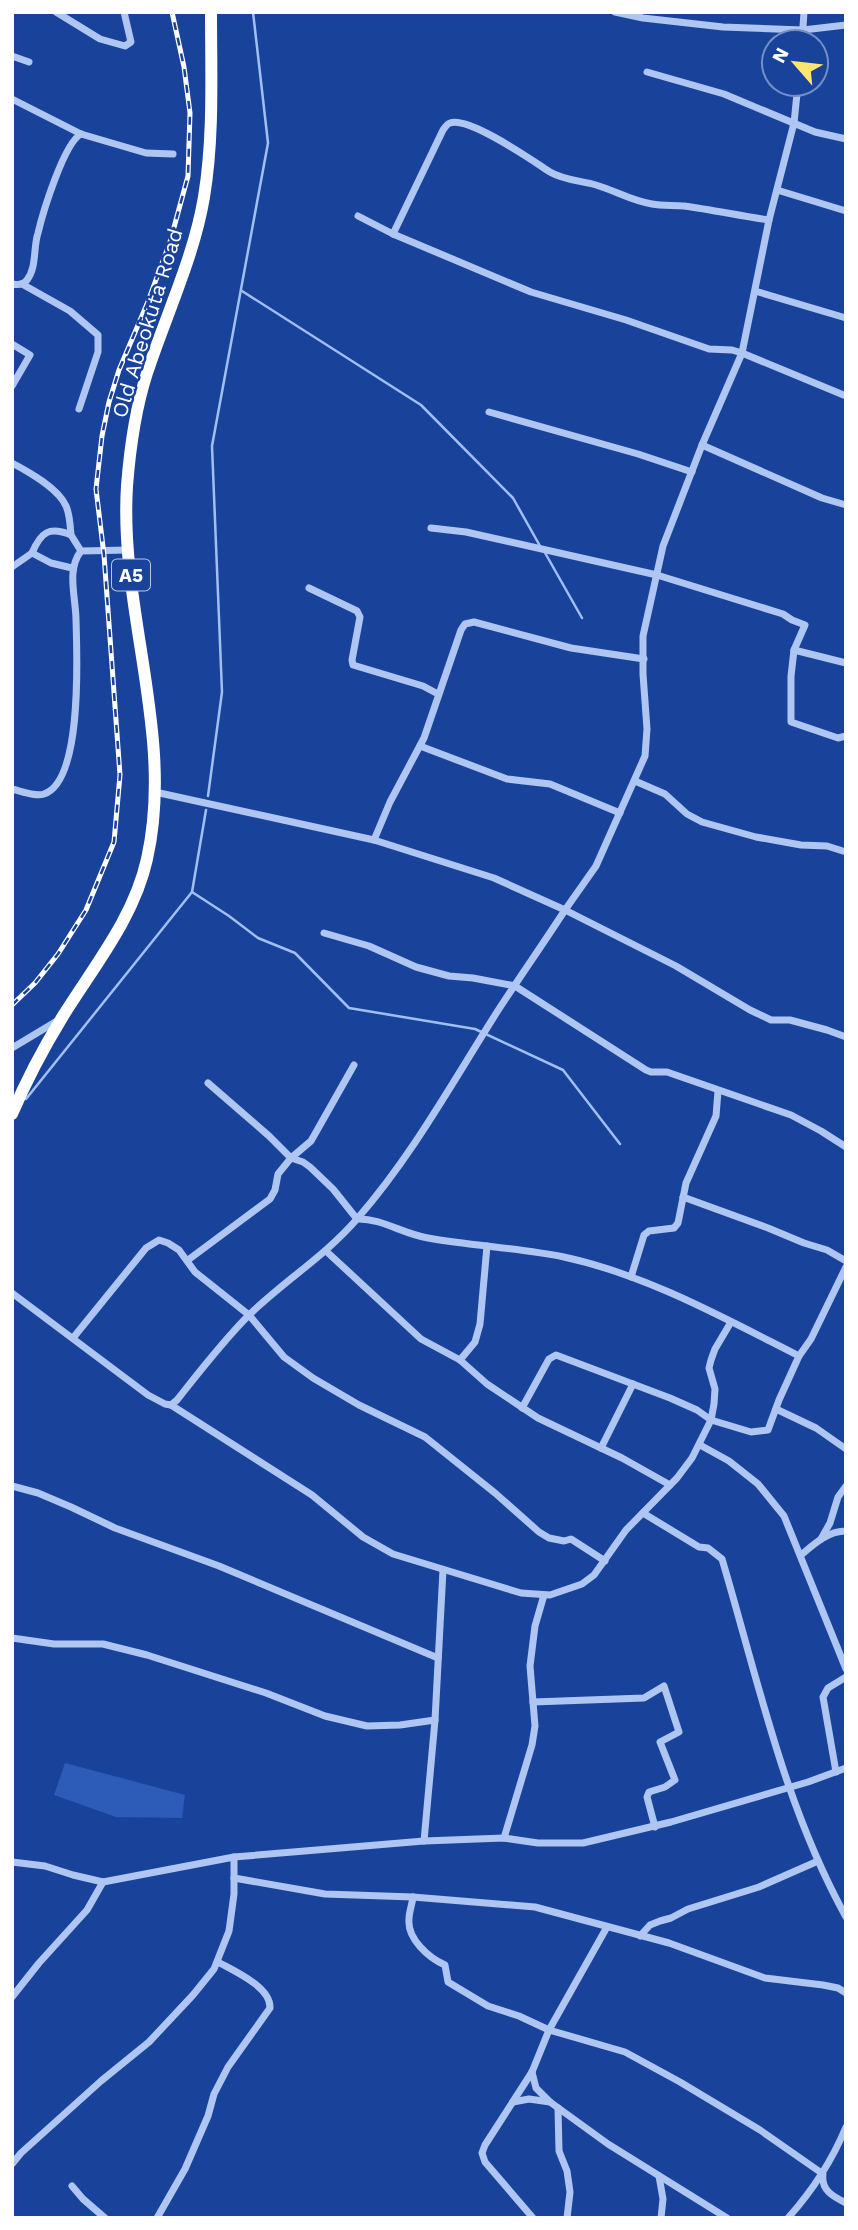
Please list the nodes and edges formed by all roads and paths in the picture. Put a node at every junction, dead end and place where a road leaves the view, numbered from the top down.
1 (56, 12) edge
2 (124, 12) edge
3 (211, 12) edge
4 (615, 12) edge
5 (846, 25) edge
6 (760, 28) edge
7 (820, 28) edge
8 (12, 56) edge
9 (29, 62) dead end
10 (646, 72) dead end
11 (797, 98) edge
12 (12, 99) edge
13 (794, 123) junction
14 (78, 136) junction
15 (846, 139) edge
16 (173, 154) dead end
17 (777, 190) junction
18 (846, 211) edge
19 (358, 216) dead end
20 (769, 220) junction
21 (393, 234) junction
22 (12, 284) edge
23 (22, 284) junction
24 (755, 291) junction
25 (846, 318) edge
26 (12, 344) edge
27 (742, 353) junction
28 (12, 386) edge
29 (846, 396) edge
30 (79, 409) dead end
31 (489, 412) dead end
32 (702, 445) junction
33 (12, 463) edge
34 (692, 472) junction
35 (846, 505) edge
36 (431, 528) dead end
37 (71, 535) junction
38 (128, 550) junction
39 (81, 551) junction
40 (32, 553) junction
41 (12, 567) edge
42 (72, 568) junction
43 (657, 575) junction
44 (309, 587) dead end
45 (794, 650) junction
46 (644, 659) junction
47 (846, 663) edge
48 (438, 694) junction
49 (846, 736) edge
50 (419, 746) junction
51 (635, 781) junction
52 (12, 789) edge
53 (155, 792) junction
54 (620, 813) junction
55 (374, 840) junction
56 (846, 852) edge
57 (565, 910) junction
58 (324, 933) dead end
59 (515, 986) junction
60 (61, 1019) junction
61 (846, 1037) edge
62 (12, 1048) edge
63 (354, 1065) dead end
64 (208, 1083) dead end
65 (718, 1091) junction
66 (12, 1114) edge
67 (846, 1147) edge
68 (290, 1158) junction
69 (684, 1198) junction
70 (356, 1219) junction
71 (487, 1246) junction
72 (326, 1251) junction
73 (188, 1260) junction
74 (846, 1261) edge
75 (846, 1267) edge
76 (631, 1277) junction
77 (12, 1293) edge
78 (249, 1315) junction
79 (731, 1322) junction
80 (74, 1338) junction
81 (799, 1356) junction
82 (460, 1360) junction
83 (633, 1384) junction
84 (171, 1405) junction
85 (522, 1408) junction
86 (776, 1409) junction
87 (711, 1420) junction
88 (700, 1445) junction
89 (601, 1448) junction
90 (846, 1449) edge
91 (670, 1485) junction
92 (12, 1486) edge
93 (846, 1486) edge
94 (643, 1513) junction
95 (846, 1531) edge
96 (821, 1539) junction
97 (801, 1555) junction
98 (605, 1560) junction
99 (443, 1570) junction
100 (544, 1595) junction
101 (12, 1638) edge
102 (438, 1658) junction
103 (846, 1669) edge
104 (846, 1677) edge
105 (533, 1702) junction
106 (435, 1720) junction
107 (846, 1768) edge
108 (836, 1772) junction
109 (789, 1787) junction
110 (654, 1827) junction
111 (504, 1838) junction
112 (424, 1840) junction
113 (234, 1857) junction
114 (818, 1861) junction
115 (12, 1862) edge
116 (234, 1878) junction
117 (103, 1882) junction
118 (413, 1897) junction
119 (846, 1917) edge
120 (607, 1927) junction
121 (640, 1936) junction
122 (218, 1962) junction
123 (846, 1993) edge
124 (12, 1997) edge
125 (550, 2030) junction
126 (532, 2072) junction
127 (550, 2102) junction
128 (513, 2103) junction
129 (558, 2108) junction
130 (846, 2127) edge
131 (12, 2164) edge
132 (823, 2174) junction
133 (659, 2176) junction
134 (72, 2186) dead end
135 (846, 2203) edge
136 (105, 2218) edge
137 (157, 2218) edge
138 (533, 2218) edge
139 (567, 2218) edge
140 (661, 2218) edge
141 (727, 2218) edge
142 (788, 2218) edge

1 - 2 street
3 - 38 highway, Old Abeokuta Road / A5
4 - 6 street
5 - 7 street
8 - 9 street
10 - 13 street
11 - 13 street
12 - 14 street
13 - 15 street
13 - 17 street
14 - 16 street
14 - 23 street
17 - 18 street
17 - 20 street
19 - 21 street
20 - 21 street
20 - 24 street
21 - 27 street
22 - 23 street
23 - 30 street
24 - 25 street
24 - 27 street
26 - 28 street
27 - 29 street
27 - 32 street
31 - 34 street
32 - 34 street
32 - 35 street
33 - 37 street
34 - 43 street
36 - 43 street
37 - 39 street
37 - 40 street
38 - 39 street
38 - 53 highway, Old Abeokuta Road / A5
39 - 42 street
40 - 41 street
40 - 42 street
42 - 52 street
43 - 45 street
43 - 46 street
44 - 48 street
45 - 47 street
45 - 49 street
46 - 48 street
46 - 51 street
48 - 50 street
50 - 54 street
50 - 55 street
51 - 54 street
51 - 56 street
53 - 55 street
53 - 60 highway, Old Abeokuta Road / A5
54 - 57 street
55 - 57 street
57 - 59 street
57 - 61 street
58 - 59 street
59 - 65 street
59 - 70 street
60 - 62 street
60 - 66 highway, Old Abeokuta Road / A5
63 - 68 street
64 - 68 street
65 - 67 street
65 - 69 street
68 - 70 street
68 - 73 street
69 - 74 street
69 - 76 street
70 - 71 street
70 - 72 street
71 - 76 street
71 - 82 street
72 - 78 street
72 - 82 street
73 - 78 street
73 - 80 street
75 - 81 street
76 - 79 street
77 - 80 street
78 - 84 street
78 - 98 street
79 - 81 street
79 - 87 street
80 - 84 street
81 - 86 street
82 - 85 street
83 - 85 street
83 - 87 street
83 - 89 street
84 - 99 street
85 - 89 street
86 - 87 street
86 - 90 street
87 - 88 street
88 - 91 street
88 - 97 street
89 - 91 street
91 - 94 street
92 - 102 street
93 - 96 street
94 - 98 street
94 - 109 street
95 - 96 street
96 - 97 street
97 - 103 street
98 - 100 street
99 - 100 street
99 - 102 street
100 - 105 street
101 - 106 street
102 - 106 street
104 - 108 street
105 - 110 street
105 - 111 street
106 - 112 street
107 - 108 street
108 - 109 street
109 - 110 street
109 - 114 street
110 - 111 street
111 - 112 street
112 - 113 street
113 - 116 street
113 - 117 street
114 - 119 street
114 - 121 street
115 - 117 street
116 - 118 street
116 - 122 street
117 - 124 street
118 - 120 street
118 - 125 street
120 - 121 street
120 - 125 street
121 - 123 street
122 - 131 street
122 - 137 street
125 - 126 street
125 - 132 street
126 - 127 street
126 - 128 street
127 - 128 street
127 - 129 street
128 - 138 street
129 - 133 street
129 - 139 street
130 - 132 street
132 - 135 street
132 - 142 street
133 - 140 street
133 - 141 street
134 - 136 street

